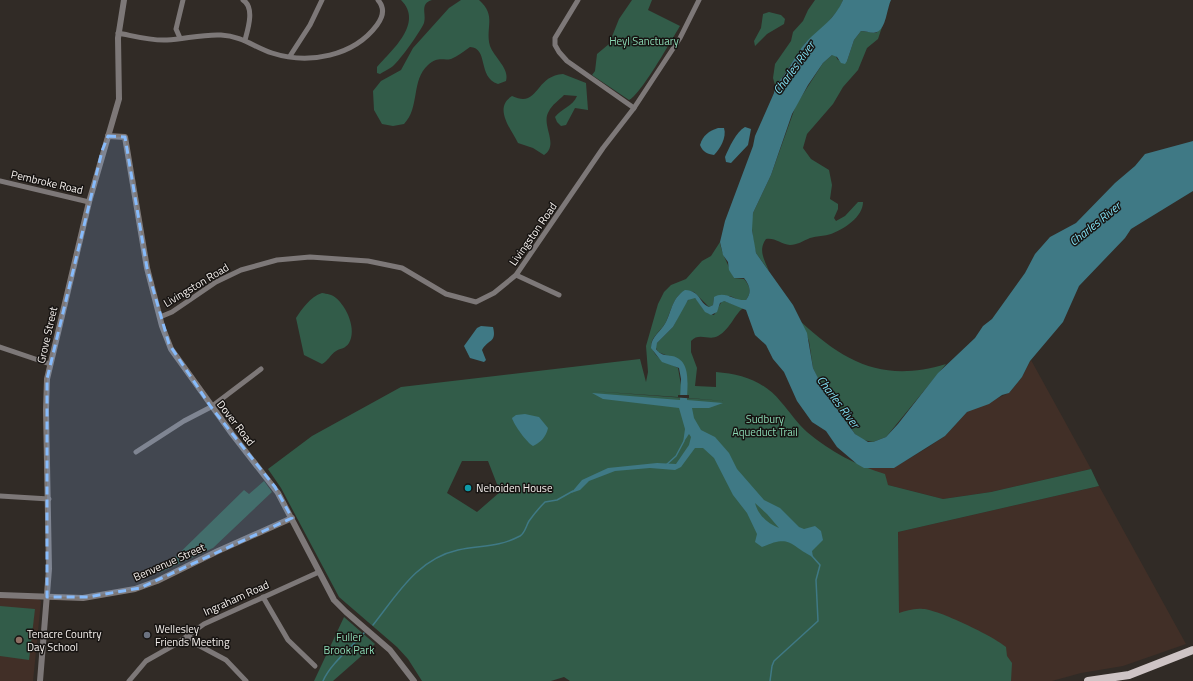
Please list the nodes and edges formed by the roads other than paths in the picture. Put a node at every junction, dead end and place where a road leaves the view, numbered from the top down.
1 (124, 0) edge
2 (183, 0) edge
3 (243, 0) edge
4 (322, 0) edge
5 (378, 0) edge
6 (578, 0) edge
7 (699, 0) edge
8 (176, 29) junction
9 (118, 33) junction
10 (180, 38) junction
11 (169, 40) junction
12 (245, 40) junction
13 (290, 56) junction
14 (634, 108) junction
15 (108, 136) junction
16 (0, 181) edge
17 (89, 202) junction
18 (516, 275) junction
19 (559, 295) dead end
20 (160, 316) junction
21 (0, 347) edge
22 (50, 364) junction
23 (261, 369) dead end
24 (211, 407) junction
25 (136, 452) dead end
26 (0, 496) edge
27 (48, 498) junction
28 (292, 518) junction
29 (319, 572) junction
30 (0, 595) edge
31 (47, 597) junction
32 (263, 597) junction
33 (188, 635) junction
34 (1193, 650) edge
35 (315, 666) dead end
36 (40, 681) edge
37 (130, 681) edge
38 (246, 681) edge
39 (414, 681) edge
40 (1088, 681) edge

1 - 9 street, Grove Street
2 - 8 street
3 - 12 street
4 - 13 street
5 - 13 street
6 - 14 street
7 - 14 street, Livingston Road
8 - 10 street
8 - 11 street
9 - 11 street
9 - 15 street, Grove Street
10 - 11 street
10 - 12 street
12 - 13 street
14 - 18 street, Livingston Road
15 - 17 street, Grove Street
15 - 20 street, Dover Road
16 - 17 street, Pembroke Road
17 - 22 street, Grove Street
18 - 19 street
18 - 20 street, Livingston Road
20 - 24 street, Dover Road
21 - 22 street
22 - 27 street, Grove Street
23 - 24 street
24 - 25 street
24 - 28 street, Dover Road
26 - 27 street
27 - 31 street, Grove Street
28 - 29 street, Dover Road
28 - 31 street, Benvenue Street
29 - 32 street, Ingraham Road
29 - 39 street, Dover Road
30 - 31 street, Benvenue Street
31 - 36 street, Grove Street
32 - 33 street, Ingraham Road
32 - 35 street
33 - 37 street, Ingraham Road
33 - 38 street
34 - 40 main road

